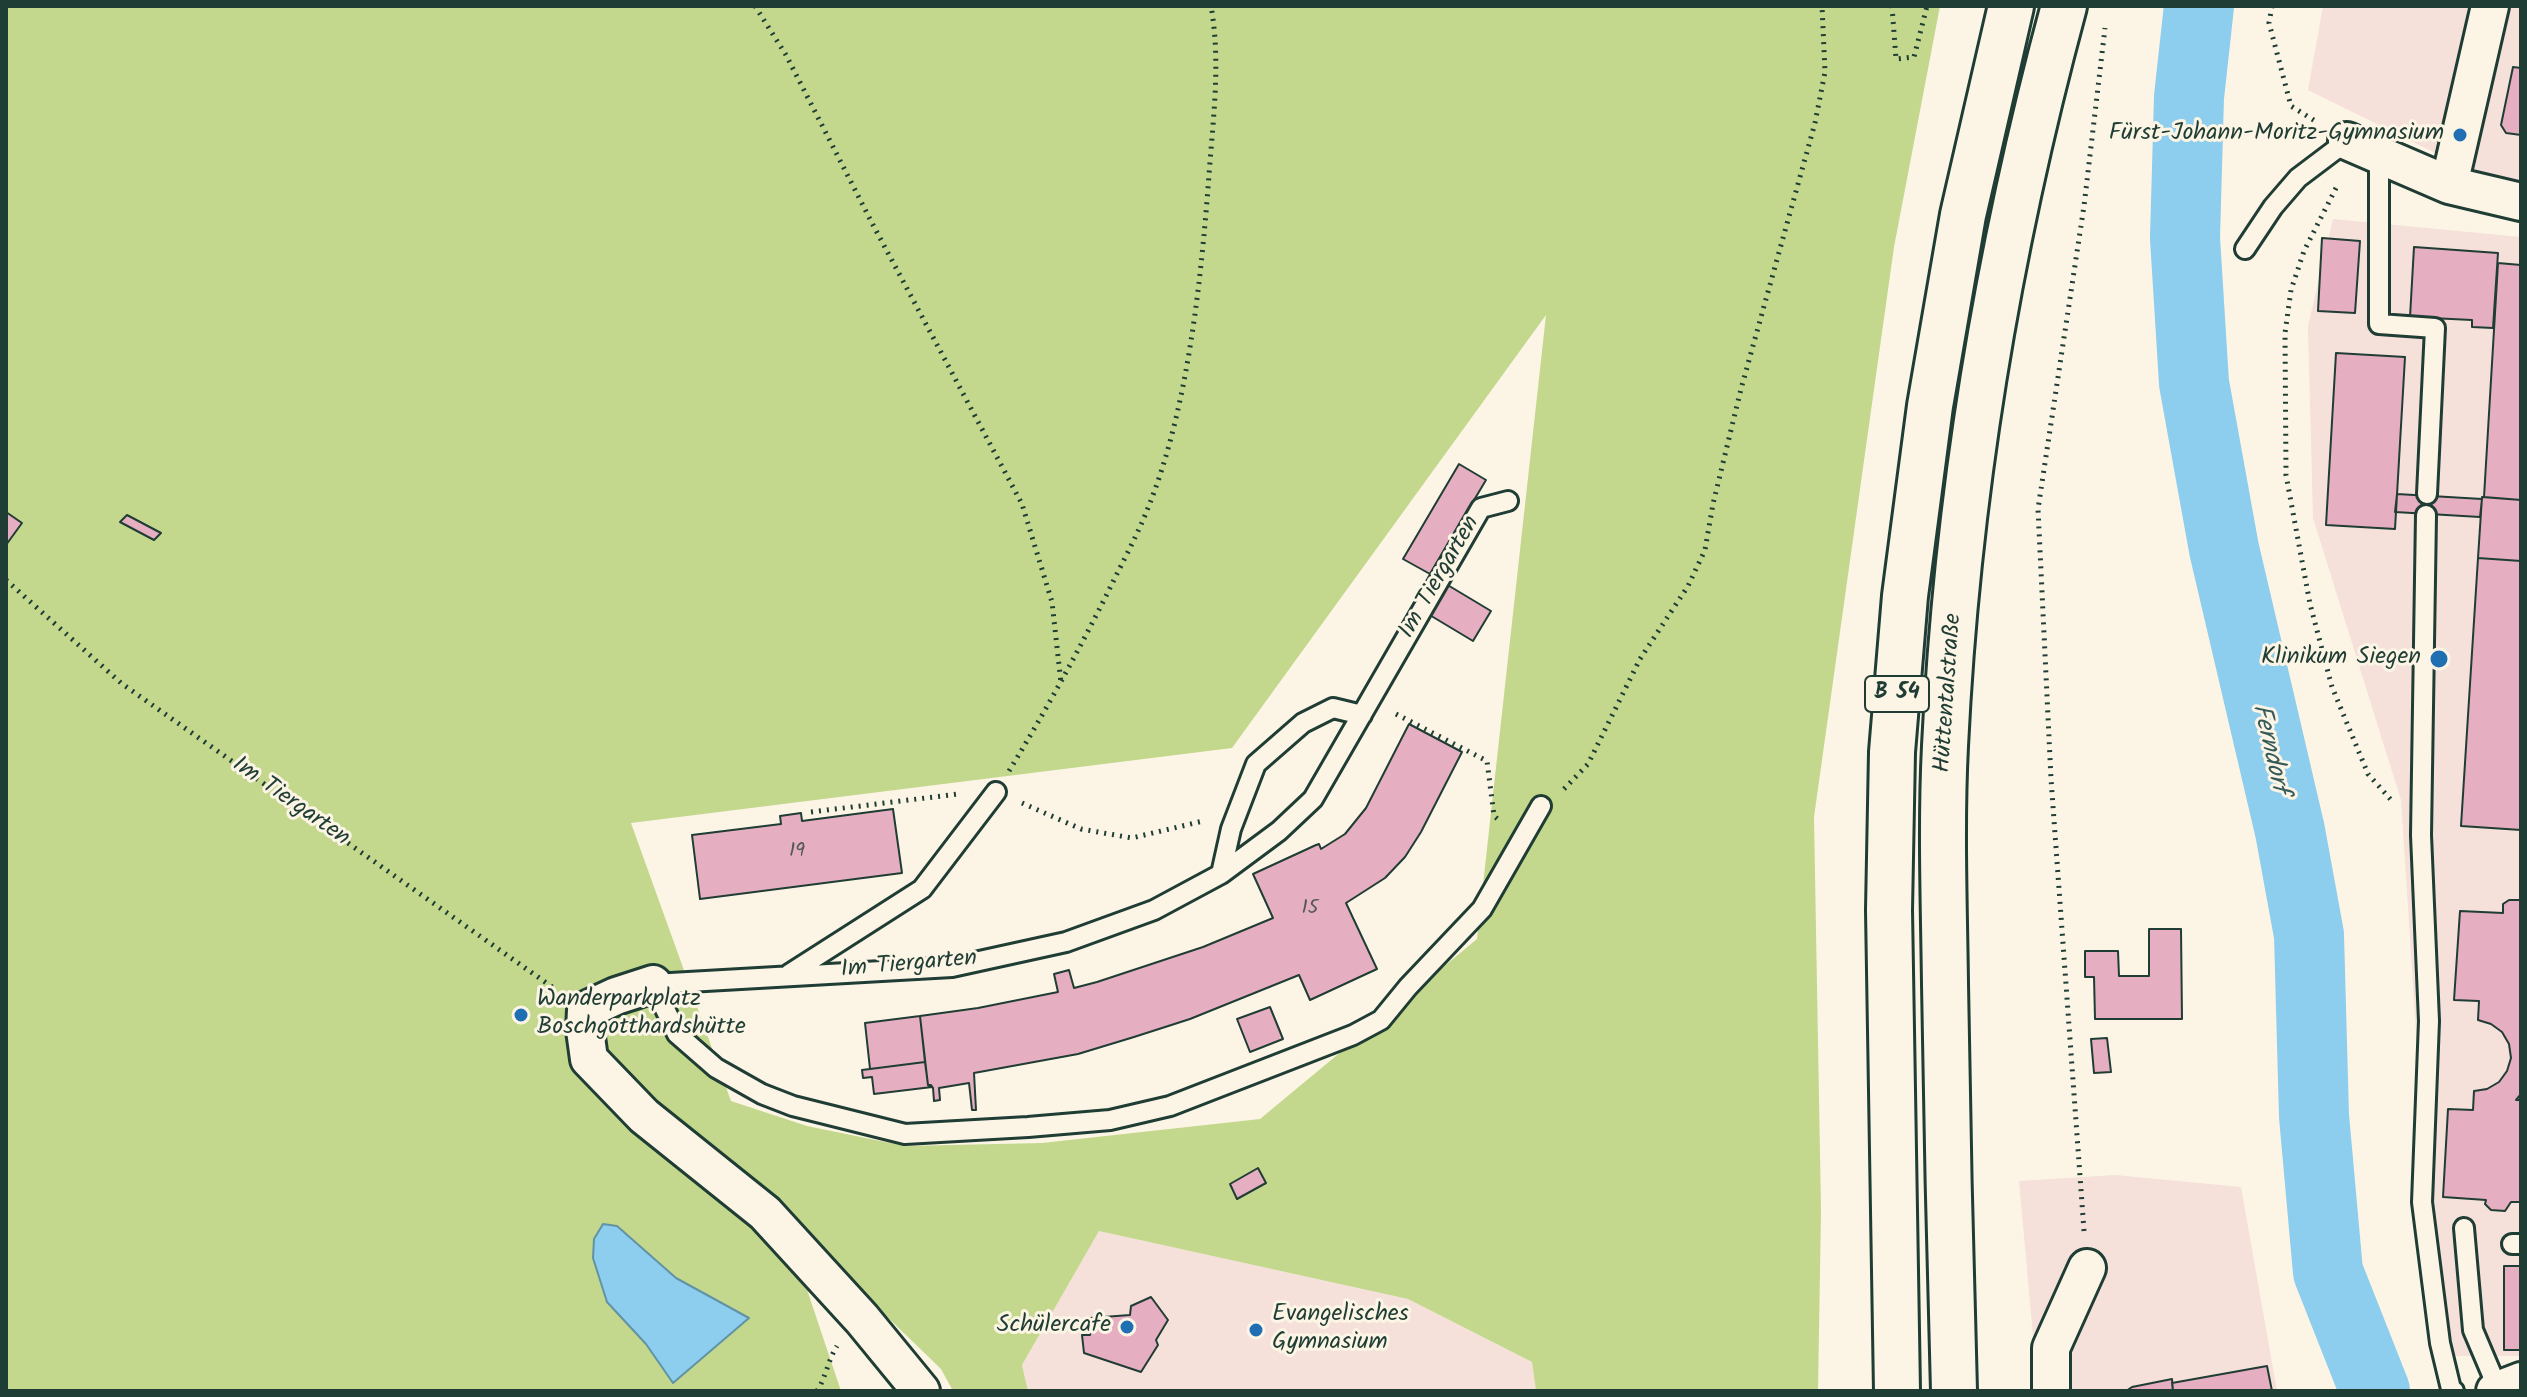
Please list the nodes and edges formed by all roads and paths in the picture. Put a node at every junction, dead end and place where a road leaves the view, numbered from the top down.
1 (755, 6) edge
2 (1211, 6) edge
3 (1822, 6) edge
4 (1892, 6) edge
5 (1927, 6) edge
6 (2011, 6) edge
7 (2064, 6) edge
8 (2272, 6) edge
9 (2490, 6) edge
10 (2105, 21) dead end
11 (2347, 141) junction
12 (2379, 155) junction
13 (2449, 185) junction
14 (2521, 202) edge
15 (2245, 249) dead end
16 (2427, 494) dead end
17 (1508, 501) dead end
18 (2426, 515) dead end
19 (6, 580) edge
20 (1061, 684) junction
21 (1362, 715) junction
22 (1410, 719) dead end
23 (996, 792) joint
24 (1541, 806) joint
25 (2421, 835) junction
26 (1522, 840) junction
27 (1221, 874) junction
28 (787, 976) junction
29 (653, 984) junction
30 (586, 1010) junction
31 (2464, 1228) dead end
32 (2087, 1268) joint
33 (2505, 1387) edge
34 (921, 1391) edge
35 (1897, 1391) edge
36 (1954, 1391) edge
37 (2051, 1391) edge
38 (2454, 1391) edge

1 - 20 path
2 - 20 path
3 - 24 path
4 - 5 path
6 - 35 highway, B 54
7 - 36 highway, Hüttentalstraße / B 54
8 - 11 path
9 - 13 street
10 - 32 path
11 - 12 street
11 - 15 lane
11 - 25 path
12 - 13 street
12 - 16 lane
13 - 14 street
17 - 21 lane, Im Tiergarten
18 - 25 lane
19 - 30 path, Im Tiergarten
20 - 23 path
21 - 27 lane, Im Tiergarten
21 - 27 lane
22 - 26 path
23 - 28 lane
24 - 26 lane
25 - 38 lane
26 - 29 lane
27 - 28 lane, Im Tiergarten
28 - 29 lane, Im Tiergarten
29 - 30 street, Im Tiergarten
30 - 34 street
31 - 33 lane
32 - 37 street

